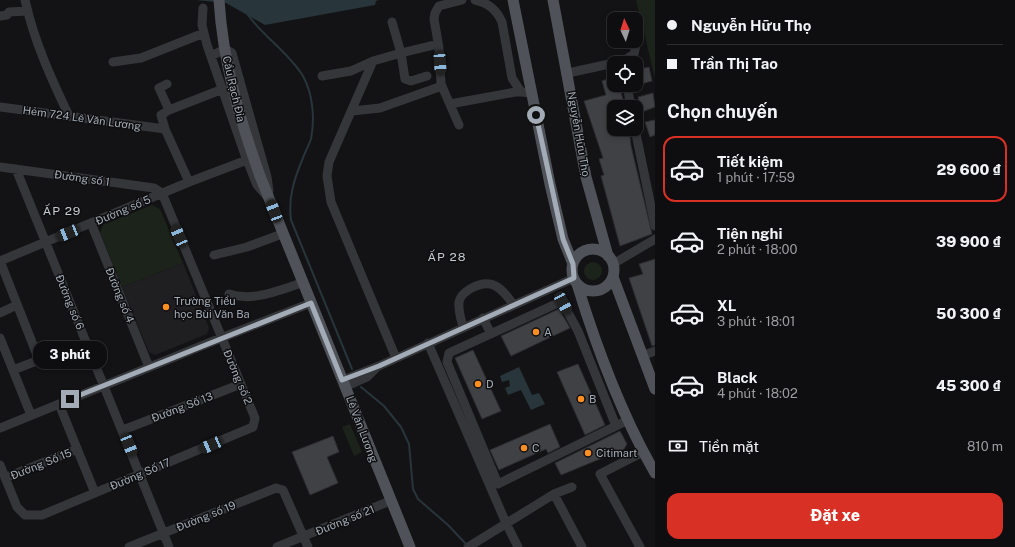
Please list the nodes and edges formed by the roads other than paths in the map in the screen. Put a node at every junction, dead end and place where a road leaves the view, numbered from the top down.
1 (25, 0) edge
2 (220, 0) edge
3 (462, 0) edge
4 (475, 0) edge
5 (513, 0) edge
6 (553, 0) edge
7 (202, 8) dead end
8 (28, 11) junction
9 (0, 16) edge
10 (392, 22) dead end
11 (204, 33) junction
12 (438, 44) junction
13 (635, 48) edge
14 (401, 53) junction
15 (211, 56) junction
16 (630, 56) edge
17 (373, 61) junction
18 (113, 62) dead end
19 (607, 65) edge
20 (568, 73) junction
21 (322, 76) dead end
22 (427, 76) dead end
23 (442, 86) junction
24 (160, 87) dead end
25 (223, 90) junction
26 (526, 92) junction
27 (450, 104) junction
28 (0, 107) edge
29 (169, 110) junction
30 (352, 111) junction
31 (69, 116) junction
32 (459, 125) dead end
33 (165, 129) junction
34 (636, 136) edge
35 (247, 160) junction
36 (0, 167) edge
37 (16, 169) junction
38 (260, 176) joint
39 (189, 182) junction
40 (162, 194) junction
41 (269, 199) junction
42 (91, 223) junction
43 (655, 226) edge
44 (282, 234) junction
45 (655, 239) edge
46 (46, 242) junction
47 (214, 255) dead end
48 (610, 260) junction
49 (0, 261) edge
50 (573, 264) junction
51 (613, 277) junction
52 (576, 281) junction
53 (302, 283) junction
54 (229, 294) dead end
55 (311, 303) junction
56 (513, 304) junction
57 (17, 305) junction
58 (0, 313) edge
59 (483, 318) junction
60 (463, 327) junction
61 (491, 334) junction
62 (0, 338) edge
63 (221, 338) junction
64 (86, 342) junction
65 (428, 343) junction
66 (655, 351) edge
67 (642, 356) junction
68 (396, 358) junction
69 (39, 360) junction
70 (150, 367) junction
71 (12, 370) junction
72 (344, 383) junction
73 (241, 384) junction
74 (104, 385) junction
75 (655, 388) edge
76 (59, 404) junction
77 (31, 415) junction
78 (628, 420) junction
79 (616, 426) junction
80 (253, 427) joint
81 (0, 428) edge
82 (123, 430) junction
83 (78, 450) junction
84 (643, 452) junction
85 (0, 465) edge
86 (655, 473) edge
87 (141, 474) junction
88 (5, 478) junction
89 (572, 487) dead end
90 (95, 493) junction
91 (554, 494) junction
92 (390, 501) junction
93 (506, 523) junction
94 (164, 533) junction
95 (303, 536) junction
96 (129, 547) edge
97 (169, 547) edge
98 (277, 547) edge
99 (308, 547) edge
100 (410, 547) edge
101 (468, 547) edge
102 (518, 547) edge
103 (582, 547) edge
104 (640, 547) edge

1 - 8 street
2 - 38 main road, Cầu Rạch Đỉa, bridge
3 - 12 street
4 - 26 street
5 - 26 main road
6 - 20 main road, Nguyễn Hữu Thọ
7 - 11 street, Lê Văn Lương
8 - 9 street
8 - 31 street
10 - 14 street
11 - 15 street, Lê Văn Lương
11 - 18 street
12 - 14 street
12 - 23 street
13 - 16 street
14 - 17 street
14 - 22 street
15 - 25 street, Lê Văn Lương
15 - 41 street, Lê Văn Lương
17 - 21 street
17 - 30 street
19 - 20 street
20 - 48 main road, Nguyễn Hữu Thọ
23 - 27 street
23 - 30 street
24 - 29 street
25 - 29 street
25 - 35 street, Lê Văn Lương
26 - 27 street
26 - 50 main road
27 - 32 street
28 - 31 street, Hẻm 724 Lê Văn Lương
29 - 33 street
30 - 68 street
31 - 33 street, Hẻm 724 Lê Văn Lương
33 - 39 street
34 - 43 street
35 - 39 street, Đường số 5
35 - 41 street, Lê Văn Lương
36 - 37 street, Đường số 1
37 - 40 street, Đường số 1
37 - 46 street, Đường số 6
38 - 41 main road, Lê Văn Lương
39 - 40 street, Đường số 5
40 - 42 street, Đường số 5
40 - 63 street, Đường số 2
41 - 44 main road, Lê Văn Lương
42 - 46 street, Đường số 5
42 - 70 street, Đường số 4
44 - 47 street
44 - 53 main road, Lê Văn Lương
45 - 48 street
46 - 49 street, Đường số 5
46 - 64 street, Đường số 6
48 - 50 main road
48 - 51 main road
49 - 57 street
50 - 52 main road
51 - 52 main road
51 - 67 main road
52 - 56 street
52 - 78 main road
53 - 54 street
53 - 55 main road, Lê Văn Lương
55 - 63 street
55 - 72 main road, Lê Văn Lương
56 - 59 street
56 - 60 street
57 - 58 street
57 - 69 street
59 - 60 street
59 - 61 street
60 - 65 street
61 - 79 street
61 - 79 street
62 - 71 street
63 - 70 street
63 - 73 street, Đường số 2
64 - 69 street
64 - 74 street, Đường số 6
65 - 68 street
65 - 93 street
66 - 67 street
67 - 75 main road
68 - 72 street
69 - 71 street
70 - 74 street
71 - 77 street
72 - 92 main road, Lê Văn Lương
73 - 80 street, Đường số 2
73 - 82 street, Đường Số 13
74 - 76 street
74 - 82 street, Đường số 6
76 - 77 street
76 - 83 street
77 - 81 street
78 - 79 street
78 - 84 main road
80 - 87 street, Đường Số 17
82 - 87 street, Đường số 6
83 - 88 street, Đường Số 15
83 - 90 street
84 - 86 main road
84 - 104 street
85 - 88 street
87 - 90 street, Đường Số 17
87 - 94 street, Đường số 6
88 - 90 street, Đường Số 17
89 - 91 street
91 - 93 street
91 - 103 street
92 - 95 street, Đường số 21
92 - 100 main road, Lê Văn Lương
93 - 101 street
93 - 102 street
94 - 95 street, Đường số 19
94 - 96 street, Đường số 19
94 - 97 street, Đường số 6
95 - 98 street, Đường số 21
95 - 99 street

